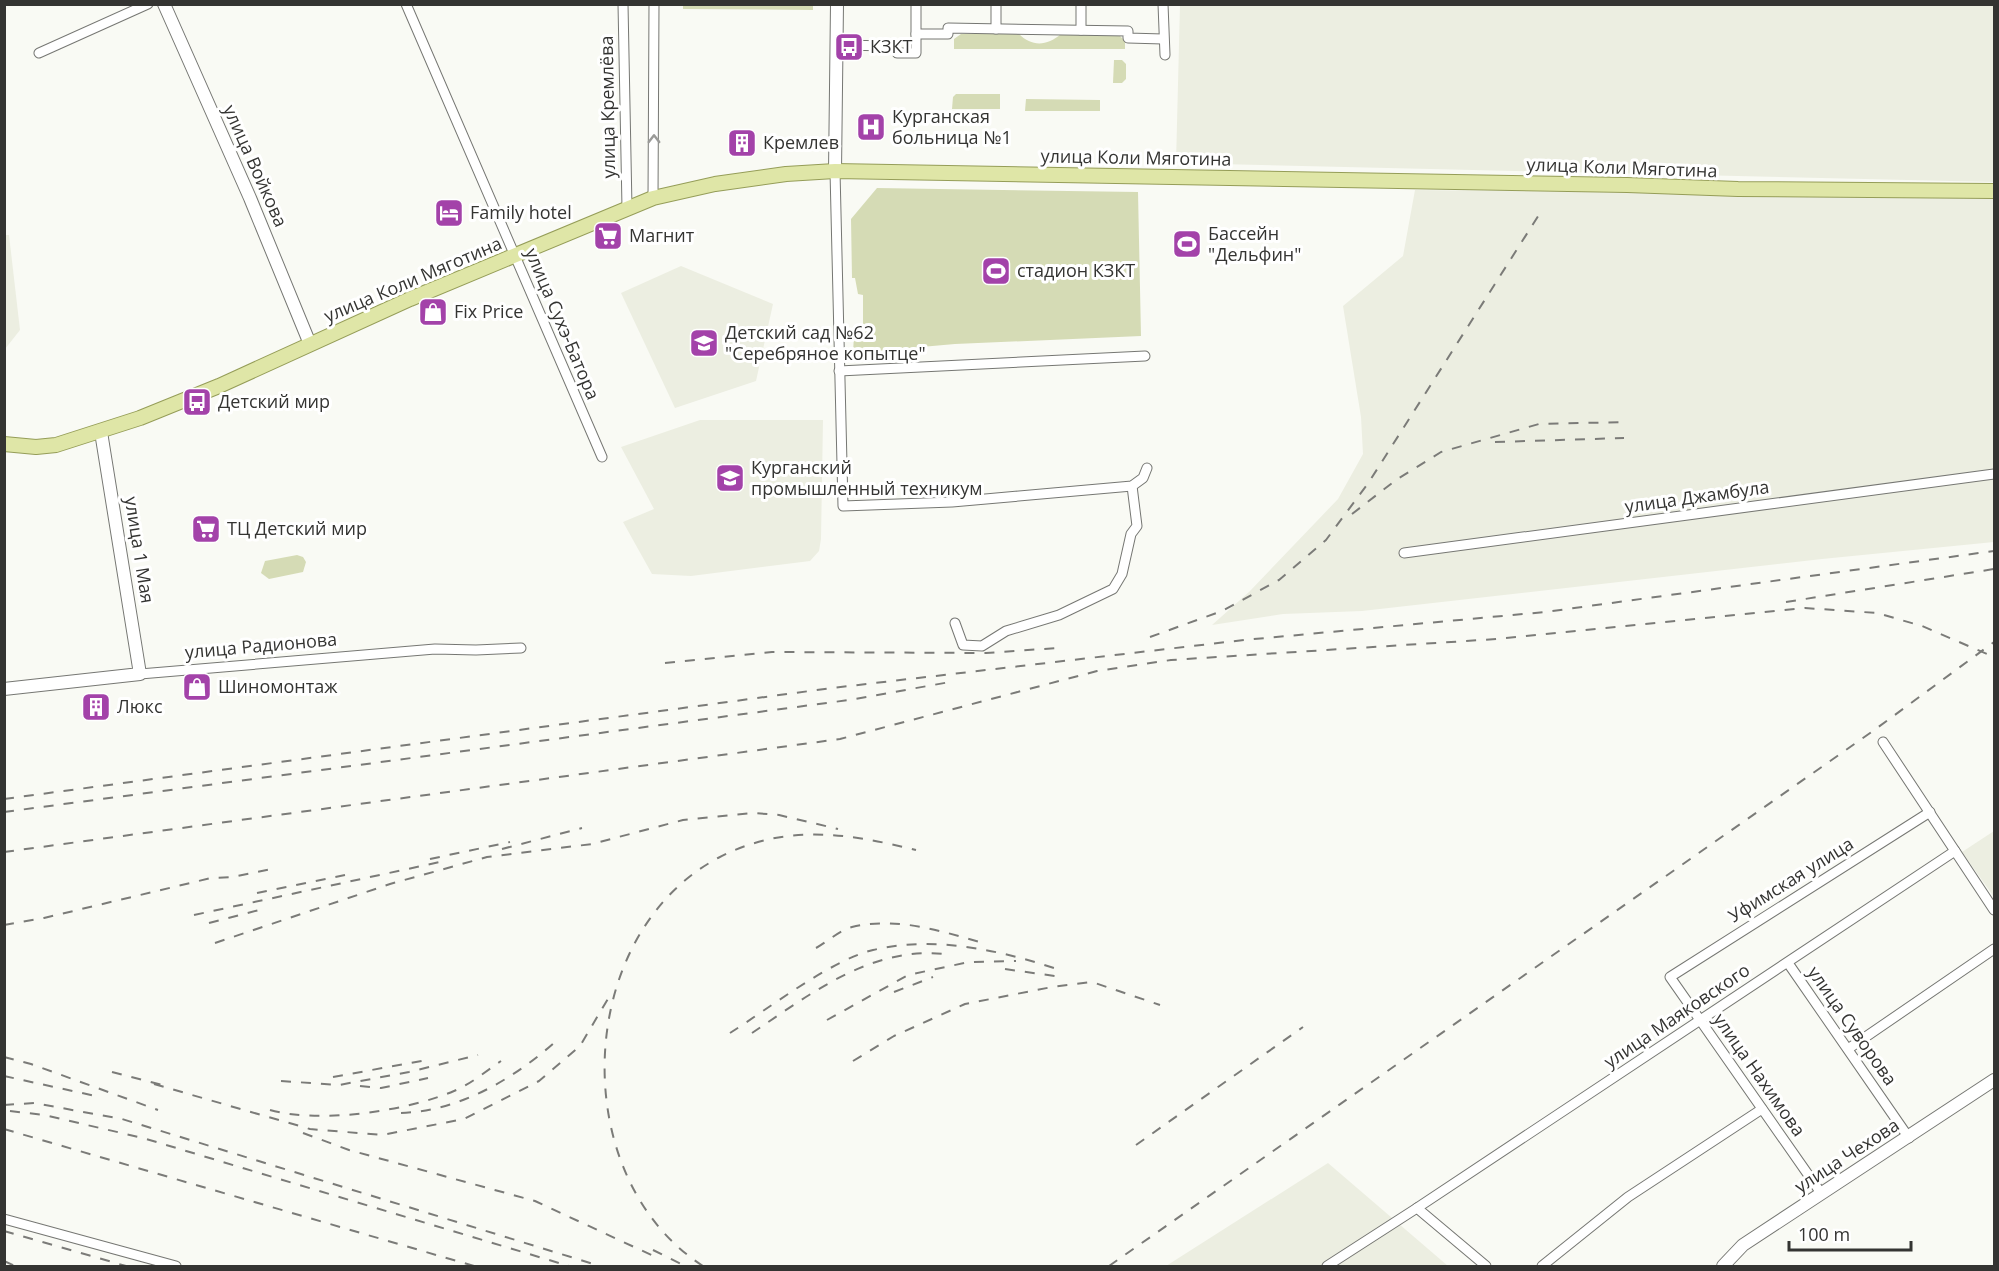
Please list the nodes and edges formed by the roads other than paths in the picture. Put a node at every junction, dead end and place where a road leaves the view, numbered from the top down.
1 (148, 4) edge
2 (164, 4) edge
3 (406, 4) edge
4 (623, 4) edge
5 (654, 4) edge
6 (837, 4) edge
7 (916, 4) edge
8 (996, 4) edge
9 (1081, 4) edge
10 (1163, 4) edge
11 (996, 29) junction
12 (1081, 30) junction
13 (916, 34) junction
14 (1163, 39) junction
15 (837, 45) junction
16 (39, 53) dead end
17 (1165, 55) dead end
18 (836, 171) junction
19 (1995, 191) edge
20 (653, 198) junction
21 (627, 208) junction
22 (515, 256) junction
23 (310, 344) junction
24 (1145, 356) dead end
25 (839, 371) junction
26 (101, 432) junction
27 (4, 444) edge
28 (602, 457) dead end
29 (1148, 468) dead end
30 (1995, 474) edge
31 (1132, 486) junction
32 (1404, 553) dead end
33 (955, 623) dead end
34 (521, 648) dead end
35 (140, 674) junction
36 (4, 689) edge
37 (1883, 742) dead end
38 (1930, 812) junction
39 (1955, 851) junction
40 (1995, 910) edge
41 (1995, 949) edge
42 (1788, 963) junction
43 (1670, 977) joint
44 (1700, 1020) junction
45 (1848, 1049) junction
46 (1995, 1080) edge
47 (1762, 1109) junction
48 (1909, 1138) junction
49 (1821, 1193) junction
50 (1417, 1209) junction
51 (4, 1220) edge
52 (176, 1266) edge
53 (1327, 1266) edge
54 (1486, 1266) edge
55 (1542, 1266) edge
56 (1723, 1266) edge

1 - 16 street
2 - 23 street, улица Войкова
3 - 22 street, улица Сухэ-Батора
4 - 21 street, улица Кремлёва
20 -> 5 street
6 - 15 street
7 - 13 street
8 - 11 street
9 - 12 street
10 - 14 street
11 - 12 street
11 - 13 street
12 - 14 street
13 - 15 street
14 - 17 street
15 - 18 street
18 - 19 main road, улица Коли Мяготина
18 - 20 main road, улица Коли Мяготина
18 - 25 street
20 - 21 main road, улица Коли Мяготина
21 - 22 main road, улица Коли Мяготина
22 - 23 main road, улица Коли Мяготина
22 - 28 street, улица Сухэ-Батора
23 - 26 main road, улица Коли Мяготина
24 - 25 street
25 - 31 street
26 - 27 main road, улица Коли Мяготина
26 - 35 street, улица 1 Мая
29 - 31 street
30 - 32 street, улица Джамбула
31 - 33 street
34 - 35 street, улица Радионова
35 - 36 street, улица Радионова
37 - 38 street
38 - 39 street
38 - 43 street, Уфимская улица
39 - 40 street
39 - 42 street, улица Маяковского
41 - 45 street
42 - 44 street, улица Маяковского
42 - 45 street, улица Суворова
43 - 44 street, улица Нахимова
44 - 47 street, улица Нахимова
44 - 50 street, улица Маяковского
45 - 48 street, улица Суворова
46 - 48 street, улица Чехова
47 - 49 street, улица Нахимова
47 - 55 street
48 - 49 street, улица Чехова
49 - 56 street, улица Чехова
50 - 53 street, улица Маяковского
50 - 54 street
51 - 52 street

